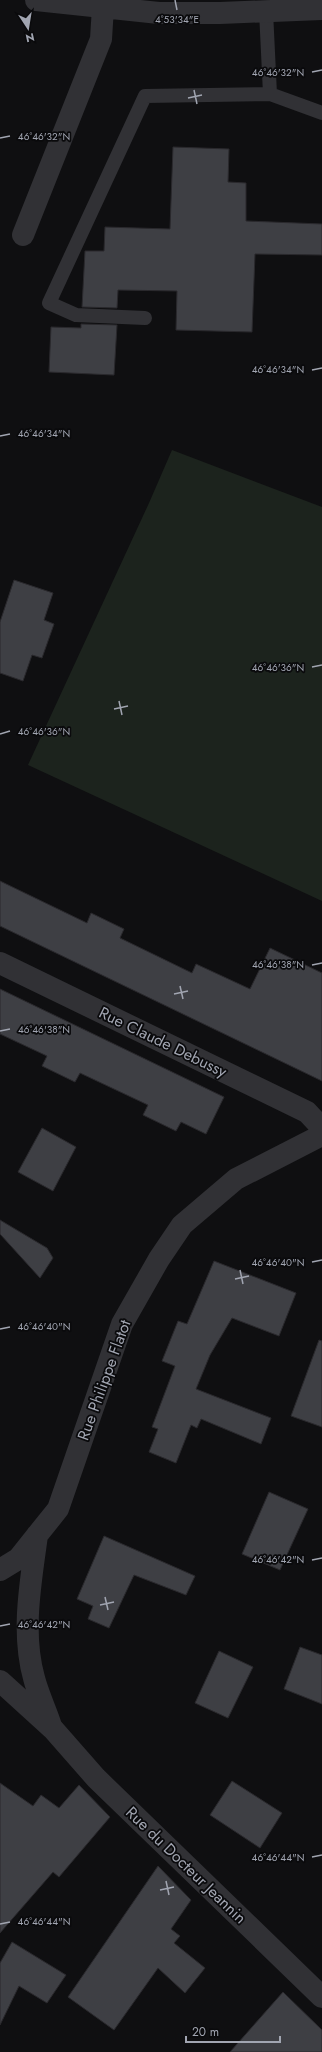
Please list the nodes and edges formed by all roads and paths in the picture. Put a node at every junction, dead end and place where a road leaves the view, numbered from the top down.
1 (36, 0) edge
2 (103, 7) junction
3 (322, 9) edge
4 (266, 11) junction
5 (270, 94) junction
6 (322, 113) edge
7 (23, 234) dead end
8 (145, 318) dead end
9 (0, 963) edge
10 (322, 1128) edge
11 (322, 1135) edge
12 (37, 1535) junction
13 (0, 1570) edge
14 (2, 1687) edge
15 (52, 1730) junction
16 (322, 1997) edge

1 - 2 street
2 - 4 street
2 - 7 street
3 - 4 street
4 - 5 lane
5 - 6 lane
5 - 8 lane
9 - 10 street, Rue Claude Debussy
11 - 12 street, Rue Philippe Flatot
12 - 13 street, Rue Philippe Flatot
12 - 15 street, Rue du Docteur Jeannin
14 - 15 street, Rue du Docteur Jeannin
15 - 16 street, Rue du Docteur Jeannin

